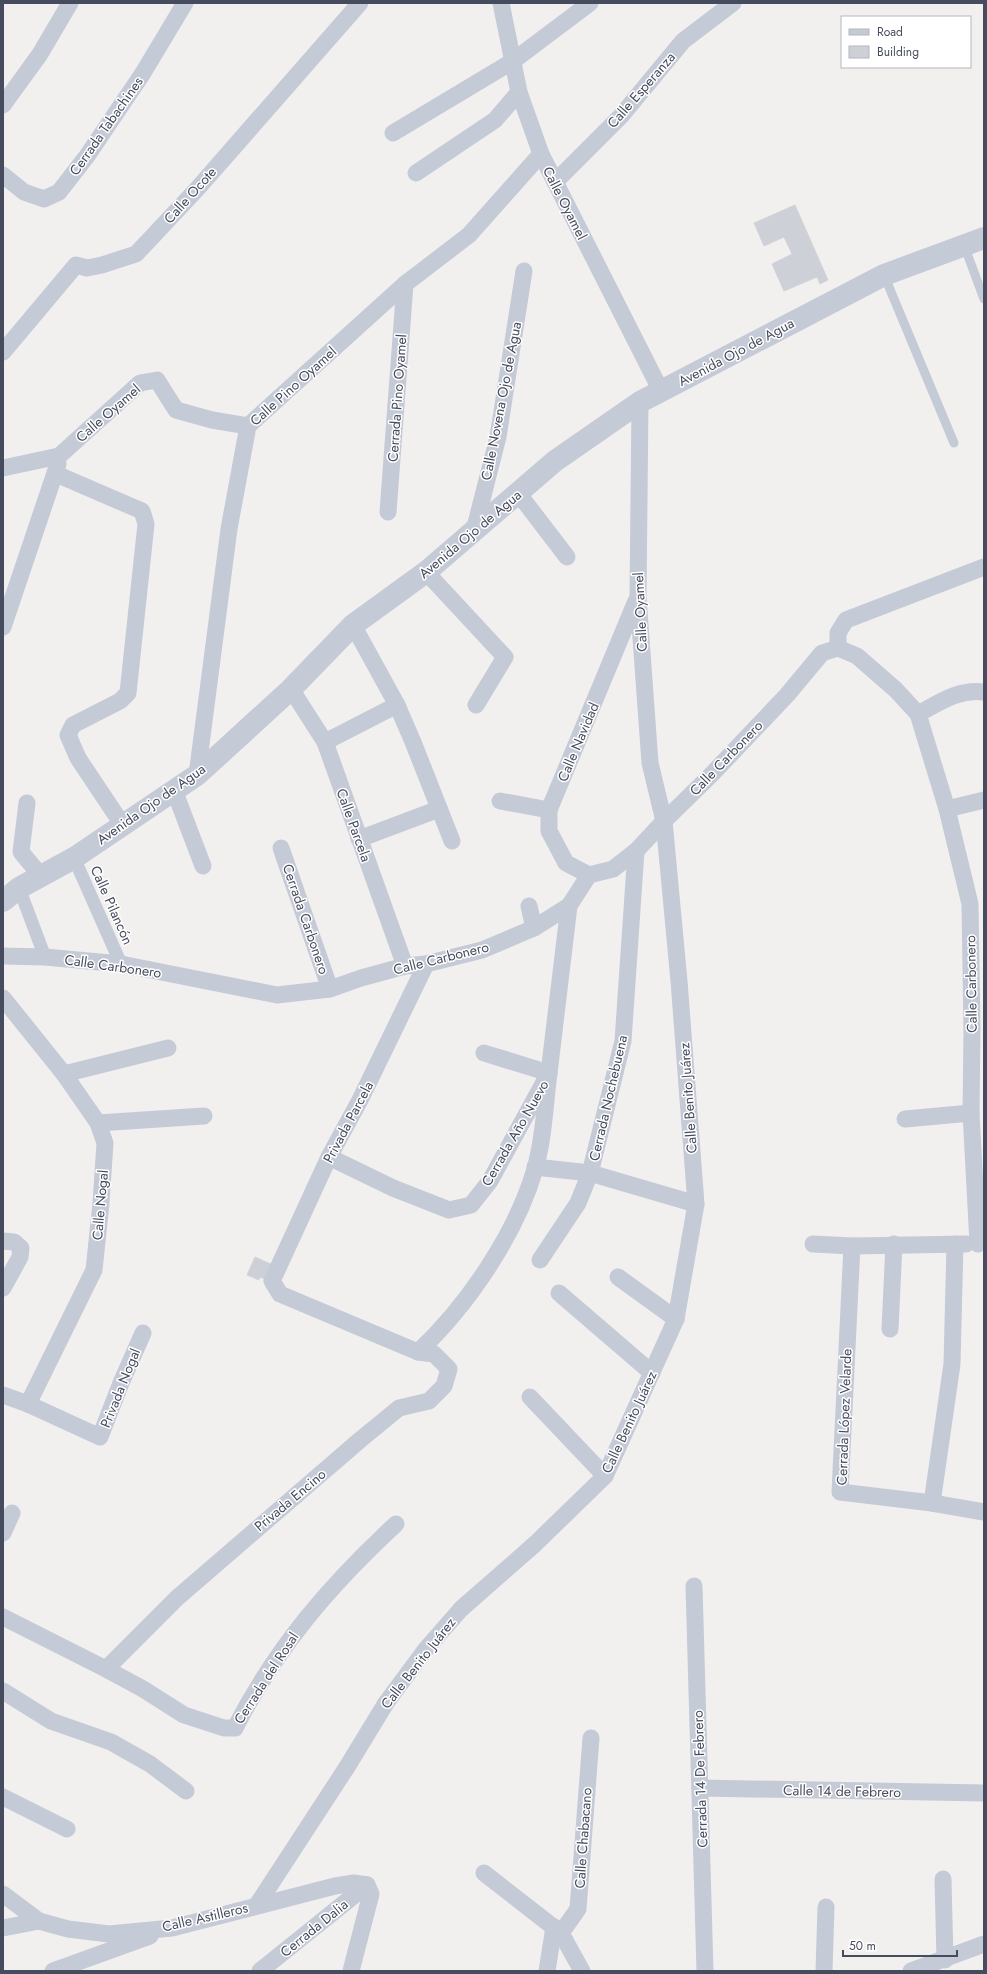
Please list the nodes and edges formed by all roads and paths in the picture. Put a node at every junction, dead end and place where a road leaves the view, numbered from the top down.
1 (70, 3) edge
2 (185, 3) edge
3 (360, 3) edge
4 (501, 3) edge
5 (590, 3) edge
6 (733, 3) edge
7 (513, 61) junction
8 (8, 86) edge
9 (520, 92) junction
10 (3, 105) edge
11 (393, 133) dead end
12 (541, 154) junction
13 (416, 173) dead end
14 (3, 175) edge
15 (555, 182) junction
16 (974, 241) edge
17 (524, 271) dead end
18 (884, 275) junction
19 (405, 284) junction
20 (984, 300) edge
21 (3, 352) edge
22 (661, 391) junction
23 (640, 402) junction
24 (248, 426) junction
25 (954, 443) dead end
26 (60, 456) junction
27 (3, 468) edge
28 (56, 474) junction
29 (518, 493) junction
30 (388, 512) dead end
31 (474, 531) junction
32 (567, 557) dead end
33 (984, 567) edge
34 (426, 572) junction
35 (638, 596) junction
36 (353, 624) junction
37 (3, 627) edge
38 (838, 648) junction
39 (291, 689) junction
40 (984, 692) edge
41 (397, 705) junction
42 (476, 706) dead end
43 (918, 714) junction
44 (324, 742) junction
45 (197, 775) junction
46 (174, 790) junction
47 (984, 800) edge
48 (500, 801) dead end
49 (27, 803) dead end
50 (439, 809) junction
51 (947, 809) junction
52 (548, 810) junction
53 (664, 821) junction
54 (122, 824) junction
55 (359, 839) junction
56 (452, 841) dead end
57 (281, 848) dead end
58 (636, 851) junction
59 (74, 858) junction
60 (203, 866) dead end
61 (589, 875) junction
62 (41, 876) junction
63 (11, 895) edge
64 (977, 900) edge
65 (529, 906) dead end
66 (569, 906) junction
67 (534, 928) junction
68 (3, 956) edge
69 (45, 957) junction
70 (121, 964) junction
71 (426, 964) junction
72 (405, 966) junction
73 (330, 989) junction
74 (3, 998) edge
75 (978, 1030) edge
76 (168, 1048) dead end
77 (484, 1054) dead end
78 (549, 1073) junction
79 (64, 1074) junction
80 (971, 1113) junction
81 (204, 1116) dead end
82 (905, 1119) dead end
83 (98, 1123) junction
84 (329, 1157) junction
85 (535, 1168) junction
86 (590, 1174) junction
87 (696, 1204) junction
88 (3, 1241) edge
89 (813, 1244) dead end
90 (894, 1244) junction
91 (955, 1244) junction
92 (981, 1244) edge
93 (852, 1246) junction
94 (540, 1260) dead end
95 (618, 1277) dead end
96 (3, 1288) edge
97 (559, 1293) dead end
98 (676, 1318) junction
99 (890, 1329) dead end
100 (143, 1333) dead end
101 (418, 1352) junction
102 (652, 1374) junction
103 (3, 1395) edge
104 (530, 1397) dead end
105 (28, 1404) junction
106 (605, 1476) junction
107 (932, 1503) junction
108 (984, 1512) edge
109 (12, 1513) dead end
110 (396, 1524) dead end
111 (3, 1533) edge
112 (694, 1586) dead end
113 (3, 1617) edge
114 (106, 1668) junction
115 (3, 1691) edge
116 (591, 1738) dead end
117 (700, 1788) junction
118 (186, 1791) dead end
119 (984, 1793) edge
120 (3, 1797) edge
121 (67, 1829) dead end
122 (484, 1873) dead end
123 (943, 1879) dead end
124 (367, 1885) junction
125 (3, 1894) edge
126 (257, 1905) junction
127 (826, 1907) dead end
128 (39, 1921) junction
129 (3, 1928) edge
130 (172, 1928) junction
131 (557, 1930) junction
132 (984, 1944) edge
133 (945, 1960) junction
134 (53, 1971) edge
135 (260, 1971) edge
136 (351, 1971) edge
137 (547, 1971) edge
138 (582, 1971) edge
139 (705, 1971) edge
140 (824, 1971) edge
141 (911, 1971) edge

1 - 8 street
2 - 14 street, Cerrada Tabachines
3 - 21 street, Calle Ocote
4 - 7 street, Calle Oyamel
5 - 7 street
6 - 15 street, Calle Esperanza
7 - 9 street, Calle Oyamel
7 - 11 street
8 - 10 street
9 - 12 street, Calle Oyamel
9 - 13 street
12 - 15 street, Calle Oyamel
12 - 19 street, Calle Pino Oyamel
15 - 22 street, Calle Oyamel
16 - 18 street, Avenida Ojo de Agua
16 - 20 lane
17 - 31 street, Calle Novena Ojo de Agua
18 - 22 street, Avenida Ojo de Agua
18 - 25 lane
19 - 24 street, Calle Pino Oyamel
19 - 30 street, Cerrada Pino Oyamel
22 - 23 street, Avenida Ojo de Agua
23 - 29 street, Avenida Ojo de Agua
23 - 35 street, Calle Oyamel
24 - 26 street, Calle Oyamel
24 - 45 street, Calle Pino Oyamel
26 - 27 street
26 - 28 street
28 - 37 street
28 - 54 street
29 - 31 street, Avenida Ojo de Agua
29 - 32 street
31 - 34 street, Avenida Ojo de Agua
33 - 38 street
34 - 36 street, Avenida Ojo de Agua
34 - 42 street
35 - 52 street, Calle Navidad
35 - 53 street, Calle Oyamel
36 - 39 street, Avenida Ojo de Agua
36 - 41 street
38 - 43 street, Calle Carbonero
38 - 53 street, Calle Carbonero
39 - 44 street, Calle Parcela
39 - 45 street, Avenida Ojo de Agua
40 - 43 street
41 - 44 street
41 - 50 street
43 - 51 street, Calle Carbonero
44 - 55 street, Calle Parcela
45 - 46 street, Avenida Ojo de Agua
46 - 54 street, Avenida Ojo de Agua
46 - 60 street
47 - 51 street
48 - 52 street
49 - 62 street
50 - 55 street
50 - 56 street
51 - 64 street, Calle Carbonero
52 - 61 street, Calle Navidad
53 - 58 street, Calle Carbonero
53 - 87 street, Calle Benito Juárez
54 - 59 street, Avenida Ojo de Agua
55 - 72 street, Calle Parcela
57 - 73 street, Cerrada Carbonero
58 - 61 street, Calle Carbonero
58 - 86 street, Cerrada Nochebuena
59 - 62 street, Avenida Ojo de Agua
59 - 70 street, Calle Pilancón
61 - 66 street, Calle Carbonero
62 - 63 street, Avenida Ojo de Agua
63 - 69 street
64 - 75 street, Calle Carbonero
65 - 67 street
66 - 67 street, Calle Carbonero
66 - 78 street, Cerrada Año Nuevo
67 - 71 street, Calle Carbonero
68 - 69 street, Calle Carbonero
69 - 70 street, Calle Carbonero
70 - 73 street, Calle Carbonero
71 - 72 street, Calle Carbonero
71 - 84 street, Privada Parcela
72 - 73 street, Calle Carbonero
74 - 79 street, Calle Nogal
75 - 80 street, Calle Carbonero
76 - 79 street
77 - 78 street
78 - 84 street, Cerrada Año Nuevo
78 - 85 street
79 - 83 street, Calle Nogal
80 - 82 street
80 - 92 street, Calle Carbonero
81 - 83 street
83 - 105 street, Calle Nogal
84 - 101 street, Privada Parcela
85 - 86 street
85 - 101 street
86 - 87 street
86 - 94 street, Cerrada Nochebuena
87 - 98 street, Calle Benito Juárez
88 - 96 street
89 - 93 street
90 - 91 street
90 - 93 street
90 - 99 street
91 - 92 street
91 - 107 street
93 - 107 street, Cerrada López Velarde
95 - 98 street
97 - 102 street
98 - 102 street, Calle Benito Juárez
100 - 105 street, Privada Nogal
101 - 114 street, Privada Encino
102 - 106 street, Calle Benito Juárez
103 - 105 street
104 - 106 street
106 - 126 street, Calle Benito Juárez
107 - 108 street, Cerrada López Velarde
109 - 111 street
110 - 114 street, Cerrada del Rosal
112 - 117 street, Cerrada 14 De Febrero
113 - 114 street
115 - 118 street
116 - 131 street, Calle Chabacano
117 - 119 street, Calle 14 de Febrero
117 - 139 street, Cerrada 14 De Febrero
120 - 121 street
122 - 131 street
123 - 133 street
124 - 126 street, Calle Astilleros
124 - 135 street, Cerrada Dalia
124 - 136 street
125 - 128 street, Calle Astilleros
126 - 130 street, Calle Astilleros
127 - 140 street
128 - 129 street
128 - 130 street, Calle Astilleros
130 - 134 street
131 - 137 street
131 - 138 street
132 - 133 street
133 - 141 street

